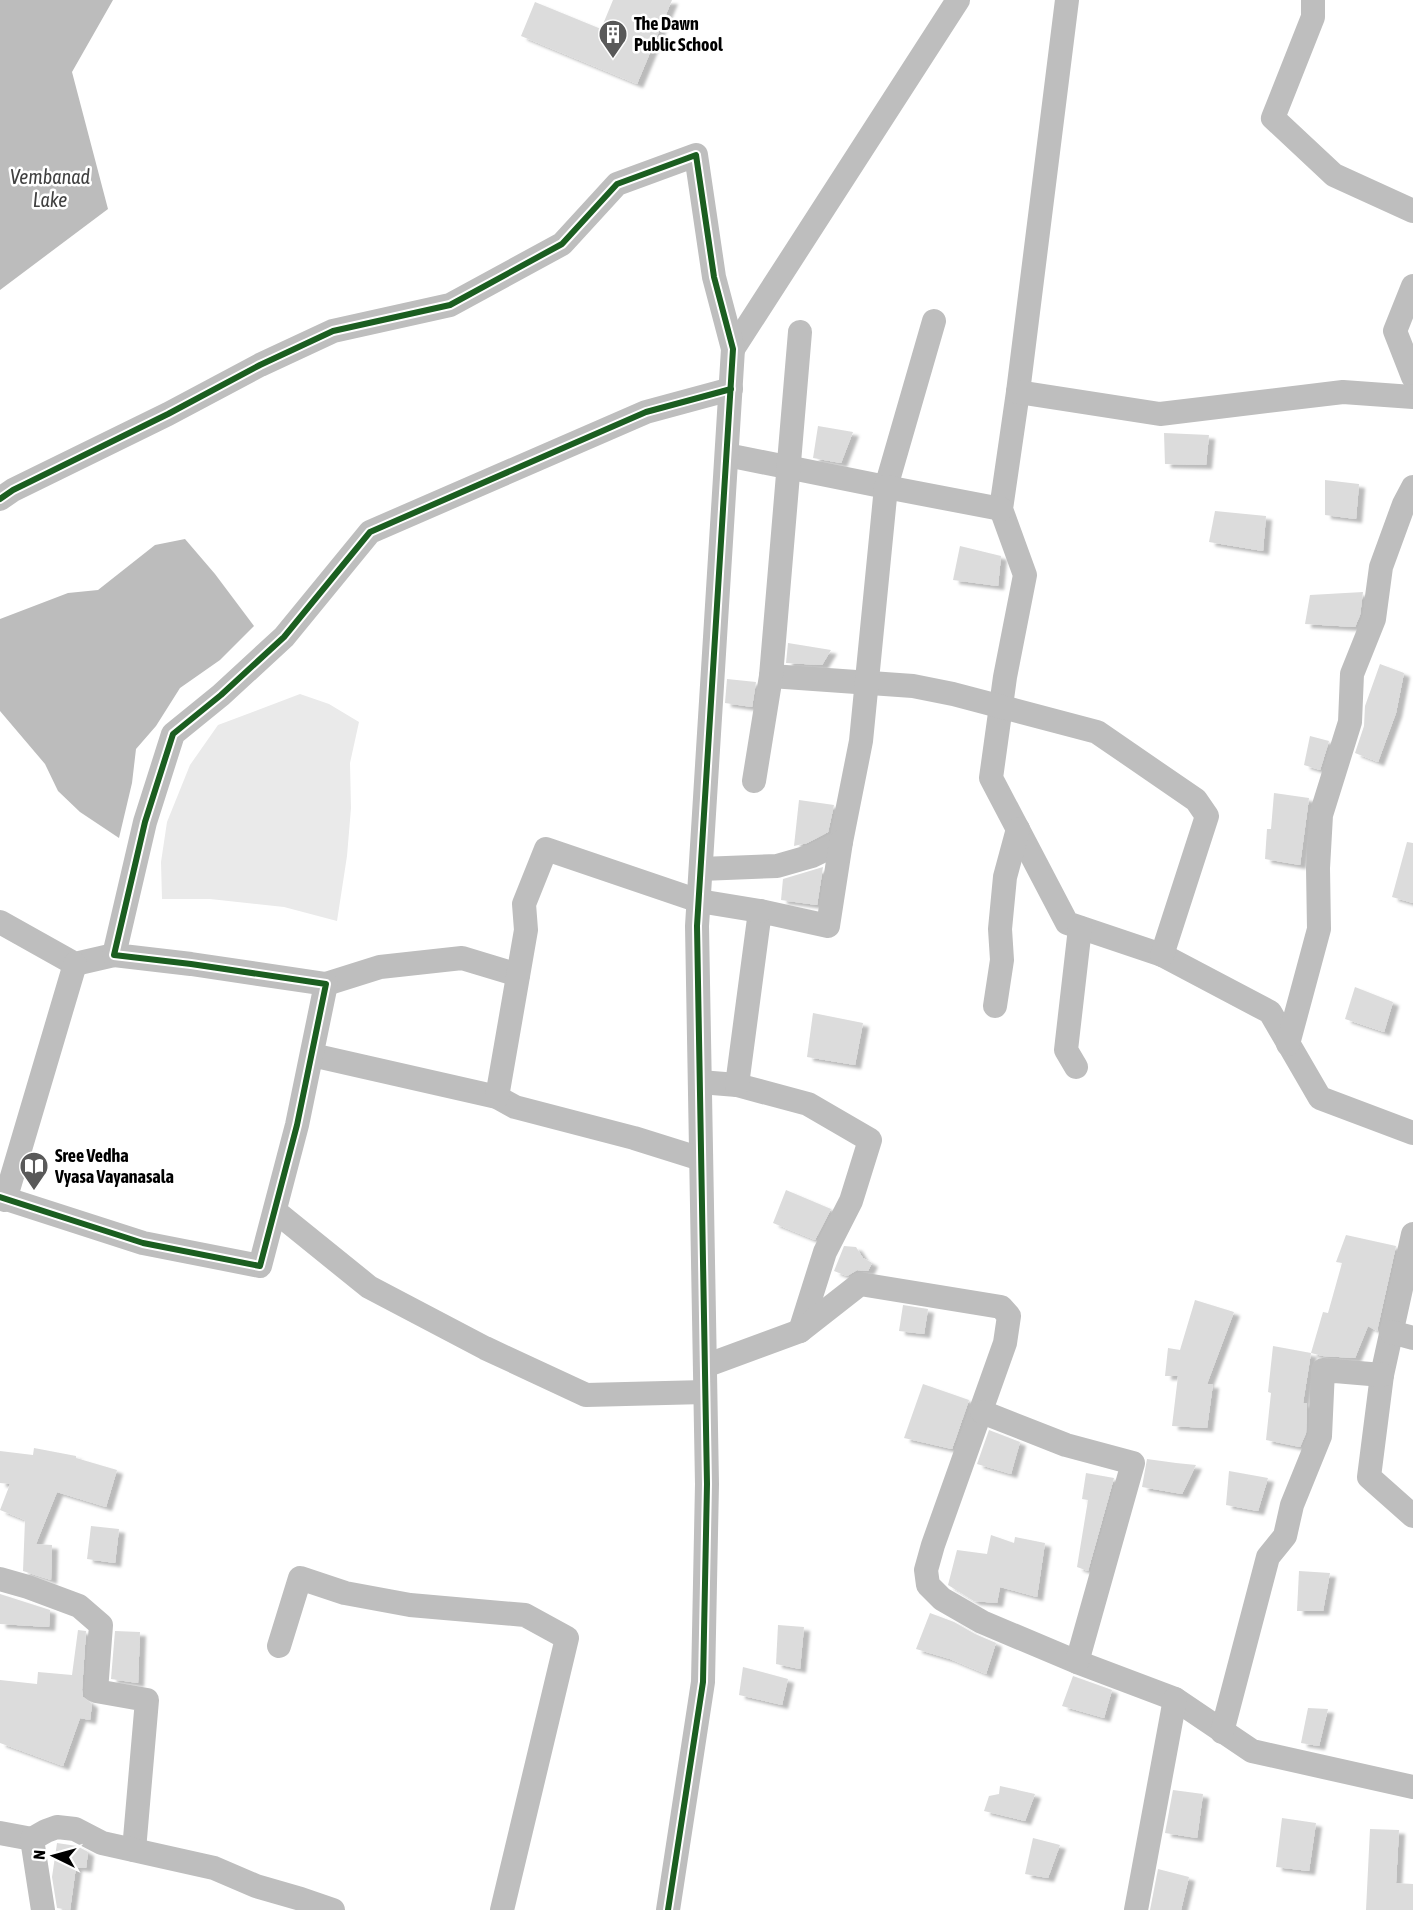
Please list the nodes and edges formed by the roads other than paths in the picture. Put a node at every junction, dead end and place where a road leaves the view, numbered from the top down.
1 (958, 0) edge
2 (1067, 0) edge
3 (1313, 0) edge
4 (1413, 211) edge
5 (1413, 286) edge
6 (934, 321) dead end
7 (800, 332) dead end
8 (733, 349) junction
9 (1413, 377) edge
10 (731, 389) junction
11 (1018, 392) junction
12 (1413, 397) edge
13 (727, 455) junction
14 (789, 468) junction
15 (886, 487) junction
16 (1413, 487) edge
17 (0, 499) edge
18 (1001, 509) junction
19 (771, 676) junction
20 (867, 683) junction
21 (1001, 707) junction
22 (754, 781) dead end
23 (1018, 829) junction
24 (841, 842) junction
25 (701, 869) junction
26 (699, 900) junction
27 (760, 911) junction
28 (0, 922) edge
29 (1080, 928) junction
30 (1162, 955) junction
31 (114, 956) junction
32 (75, 964) junction
33 (518, 975) junction
34 (327, 984) junction
35 (995, 1006) dead end
36 (1288, 1044) junction
37 (312, 1055) junction
38 (1076, 1066) dead end
39 (700, 1082) junction
40 (737, 1085) junction
41 (497, 1097) junction
42 (1413, 1133) edge
43 (701, 1159) junction
44 (3, 1199) edge
45 (275, 1211) junction
46 (1413, 1234) edge
47 (800, 1331) junction
48 (1402, 1335) edge
49 (705, 1366) junction
50 (1382, 1375) junction
51 (705, 1392) junction
52 (982, 1412) junction
53 (1413, 1515) edge
54 (0, 1580) edge
55 (279, 1646) dead end
56 (1077, 1662) junction
57 (1175, 1699) junction
58 (1222, 1732) junction
59 (1413, 1787) edge
60 (0, 1833) edge
61 (32, 1839) junction
62 (134, 1850) junction
63 (44, 1910) edge
64 (333, 1910) edge
65 (501, 1910) edge
66 (668, 1910) edge
67 (1136, 1910) edge

1 - 8 street
2 - 11 street
3 - 4 street
5 - 9 street
6 - 15 street
7 - 14 street
8 - 10 street
8 - 17 street
10 - 13 street
10 - 31 street
11 - 12 street
11 - 18 street
13 - 14 street
13 - 25 street
14 - 15 street
14 - 19 street
15 - 18 street
15 - 20 street
16 - 36 street
18 - 21 street
19 - 20 street
19 - 22 street
20 - 21 street
20 - 24 street
21 - 23 street
21 - 30 street
23 - 29 street
23 - 35 street
24 - 25 street
24 - 27 street
25 - 26 street
26 - 27 street
26 - 33 street
26 - 39 street
27 - 40 street
28 - 32 street
29 - 30 street
29 - 38 street
30 - 36 street
31 - 32 street
31 - 34 street
32 - 44 street
33 - 34 street
33 - 41 street
34 - 37 street
36 - 42 street
37 - 41 street
37 - 45 street
39 - 40 street
39 - 43 street
40 - 47 street
41 - 43 street
43 - 49 street
44 - 45 street
45 - 51 street
46 - 48 street
47 - 49 street
47 - 52 street
48 - 50 street
49 - 51 street
50 - 53 street
50 - 58 street
51 - 66 street
52 - 56 street
52 - 56 street
54 - 62 street
55 - 65 street
56 - 57 street
57 - 58 street
57 - 67 street
58 - 59 street
60 - 61 street
61 - 62 street
61 - 63 street
62 - 64 street

